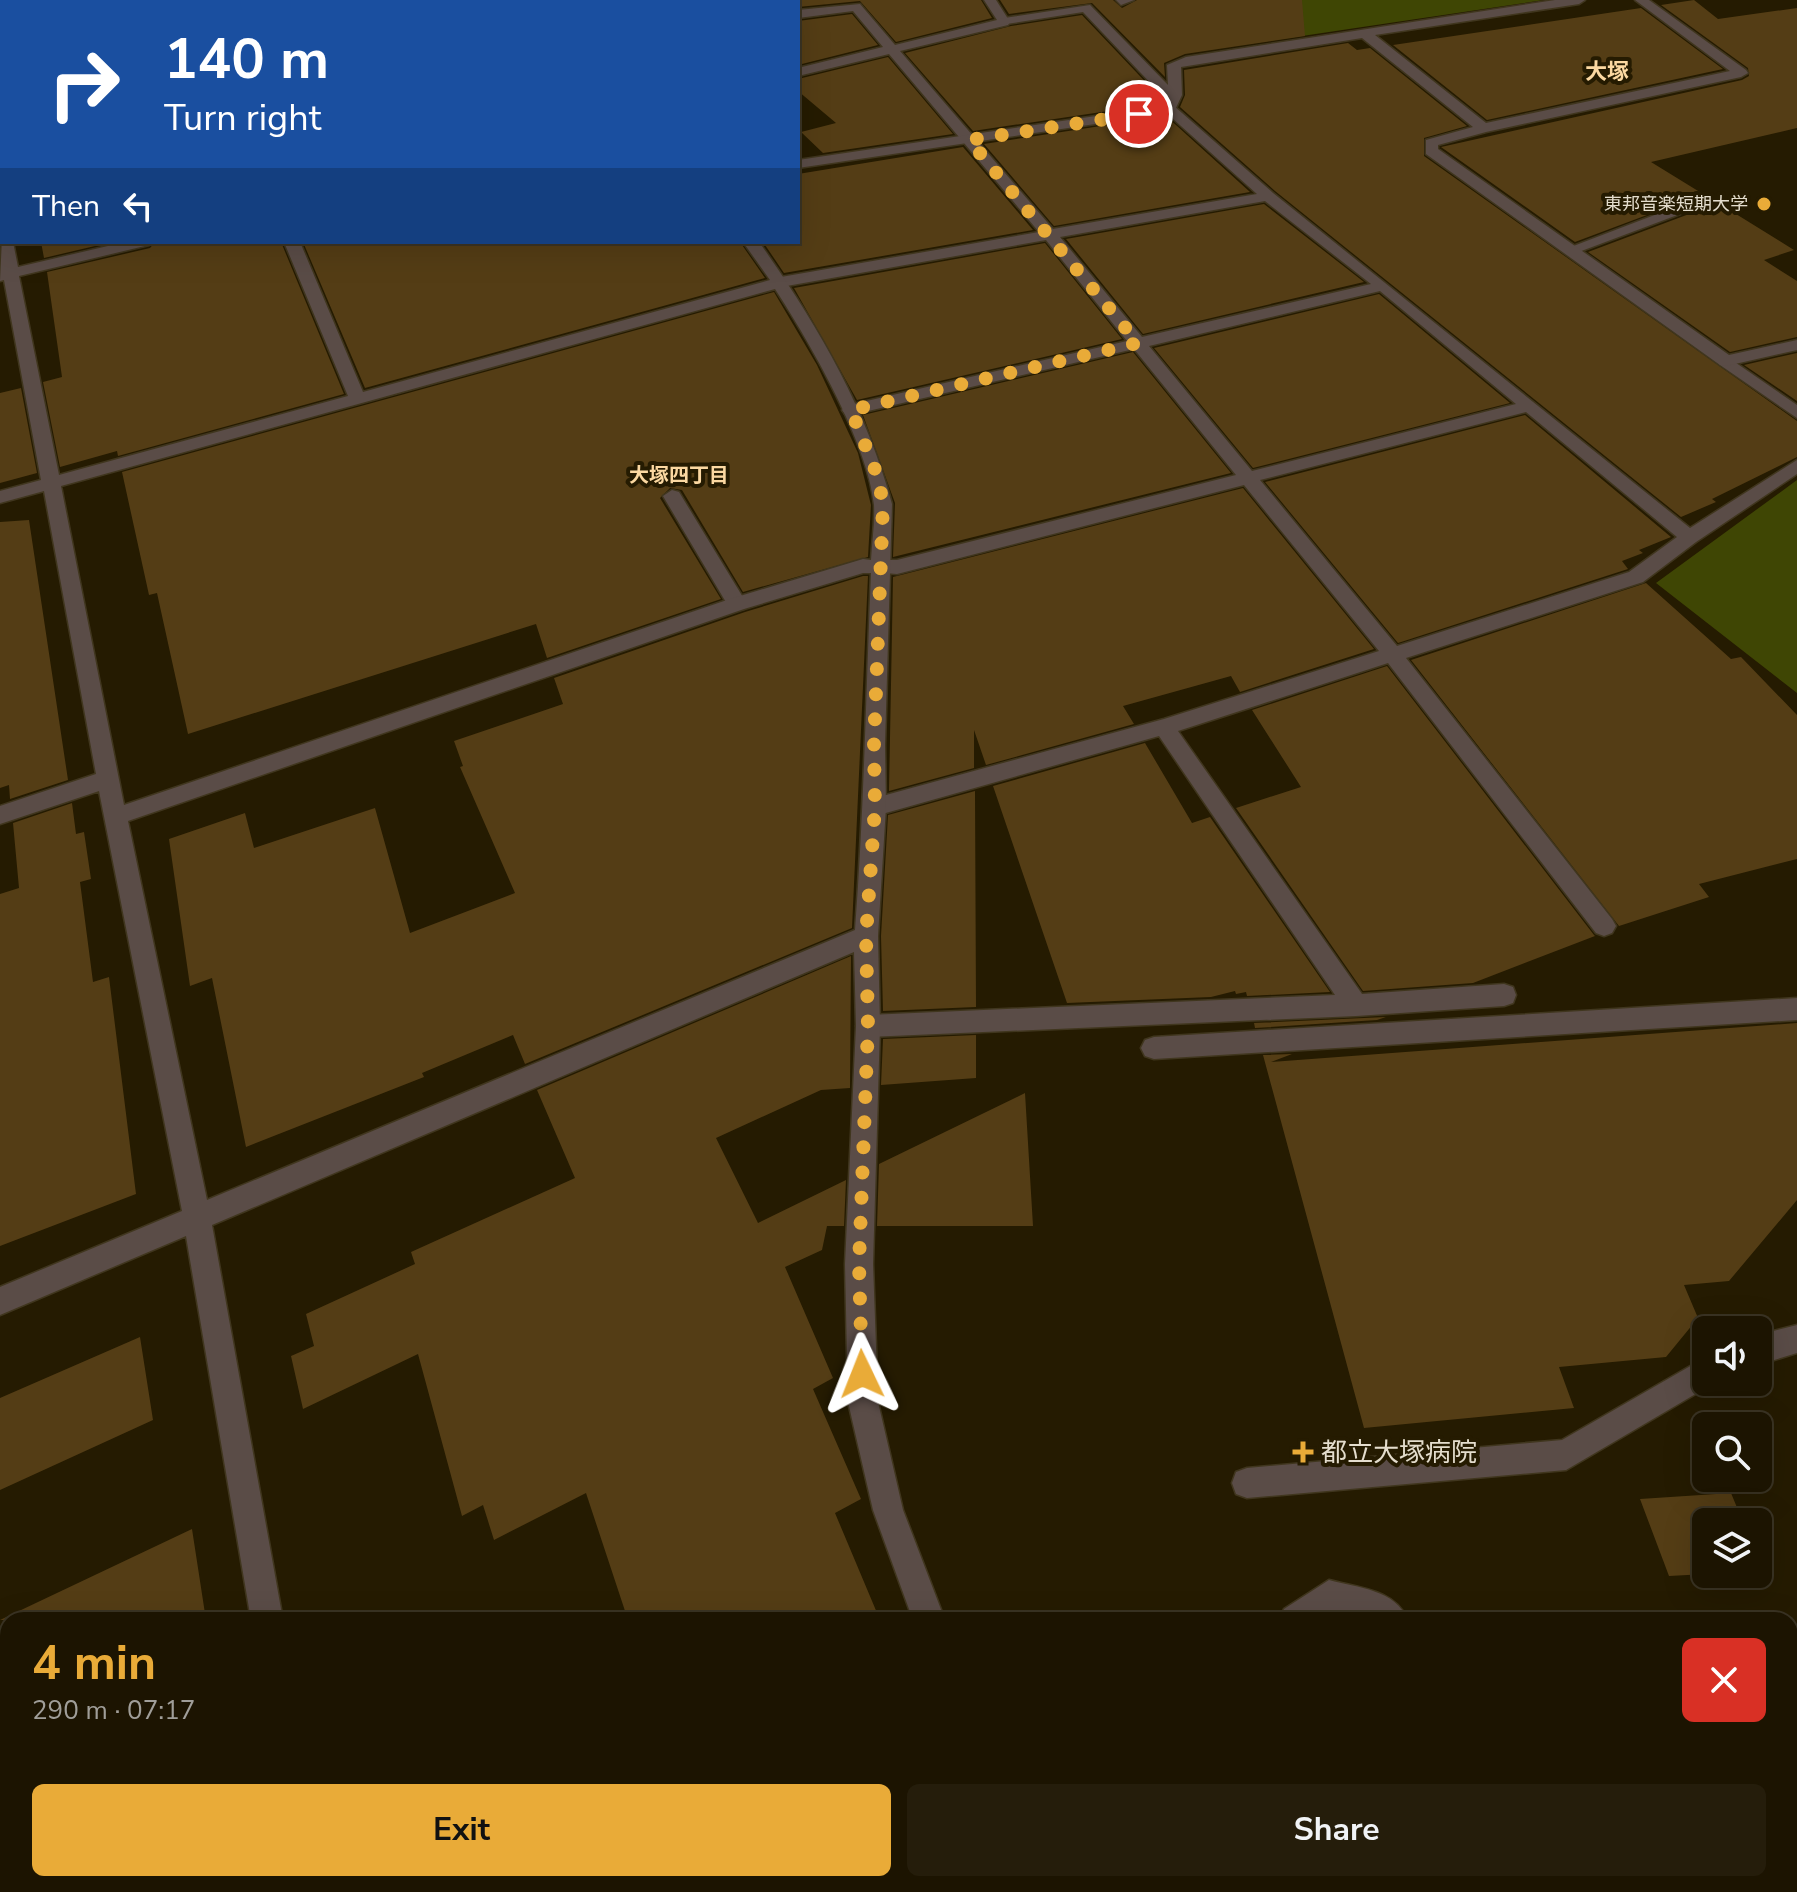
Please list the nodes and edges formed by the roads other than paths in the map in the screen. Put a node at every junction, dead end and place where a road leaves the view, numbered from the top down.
1 (990, 0) edge
2 (1579, 0) edge
3 (1641, 0) edge
4 (800, 8) edge
5 (1004, 22) junction
6 (1364, 33) junction
7 (892, 48) junction
8 (800, 71) edge
9 (1172, 102) junction
10 (1483, 128) junction
11 (969, 140) junction
12 (800, 164) edge
13 (1268, 196) junction
14 (1707, 199) dead end
15 (1049, 234) junction
16 (5, 244) edge
17 (135, 244) edge
18 (293, 244) edge
19 (752, 244) edge
20 (1571, 250) junction
21 (6, 274) edge
22 (781, 282) junction
23 (1383, 286) junction
24 (1138, 343) junction
25 (1797, 345) edge
26 (1726, 361) junction
27 (358, 400) junction
28 (1529, 406) junction
29 (851, 410) junction
30 (1797, 413) edge
31 (1797, 466) edge
32 (1245, 477) junction
33 (52, 482) junction
34 (672, 496) dead end
35 (0, 497) edge
36 (1689, 537) junction
37 (879, 567) junction
38 (737, 604) junction
39 (1393, 655) junction
40 (1164, 727) junction
41 (108, 779) junction
42 (875, 807) junction
43 (0, 815) edge
44 (117, 816) junction
45 (1604, 926) dead end
46 (866, 936) junction
47 (1504, 995) dead end
48 (1356, 1005) junction
49 (1797, 1009) edge
50 (868, 1026) junction
51 (1154, 1048) dead end
52 (197, 1217) junction
53 (0, 1301) edge
54 (1797, 1339) edge
55 (1772, 1346) edge
56 (1692, 1380) edge
57 (1247, 1483) dead end
58 (266, 1612) edge
59 (926, 1612) edge
60 (1306, 1612) edge
61 (1384, 1612) edge

1 - 5 street
2 - 6 street
3 - 10 street
4 - 7 street
5 - 7 street
5 - 9 street
6 - 9 street
6 - 10 street
7 - 8 street
7 - 11 street
9 - 11 street
9 - 13 street
10 - 20 street
11 - 12 street
11 - 15 street
13 - 15 street
13 - 23 street
14 - 20 street
15 - 22 street
15 - 24 street
16 - 21 street
17 - 21 street
18 - 27 street
19 - 22 street
20 - 26 street
21 - 33 street
22 - 27 street
22 - 29 street
23 - 24 street
23 - 28 street
24 - 29 street
24 - 32 street
25 - 26 street
26 - 30 street
27 - 33 street
28 - 32 street
28 - 36 street
29 - 37 street
31 - 36 street
32 - 37 street
32 - 39 street
33 - 35 street
33 - 41 street
34 - 38 street
36 - 39 street
37 - 38 street
37 - 42 street
38 - 44 street
39 - 40 street
39 - 45 street
40 - 42 street
40 - 48 street
41 - 43 street
41 - 44 street
42 - 46 street
44 - 52 street
46 - 50 street
46 - 52 street
47 - 48 street
48 - 50 street
49 - 51 street
50 - 59 street
52 - 53 street
52 - 58 street
54 - 55 street
56 - 57 street
60 - 61 street

